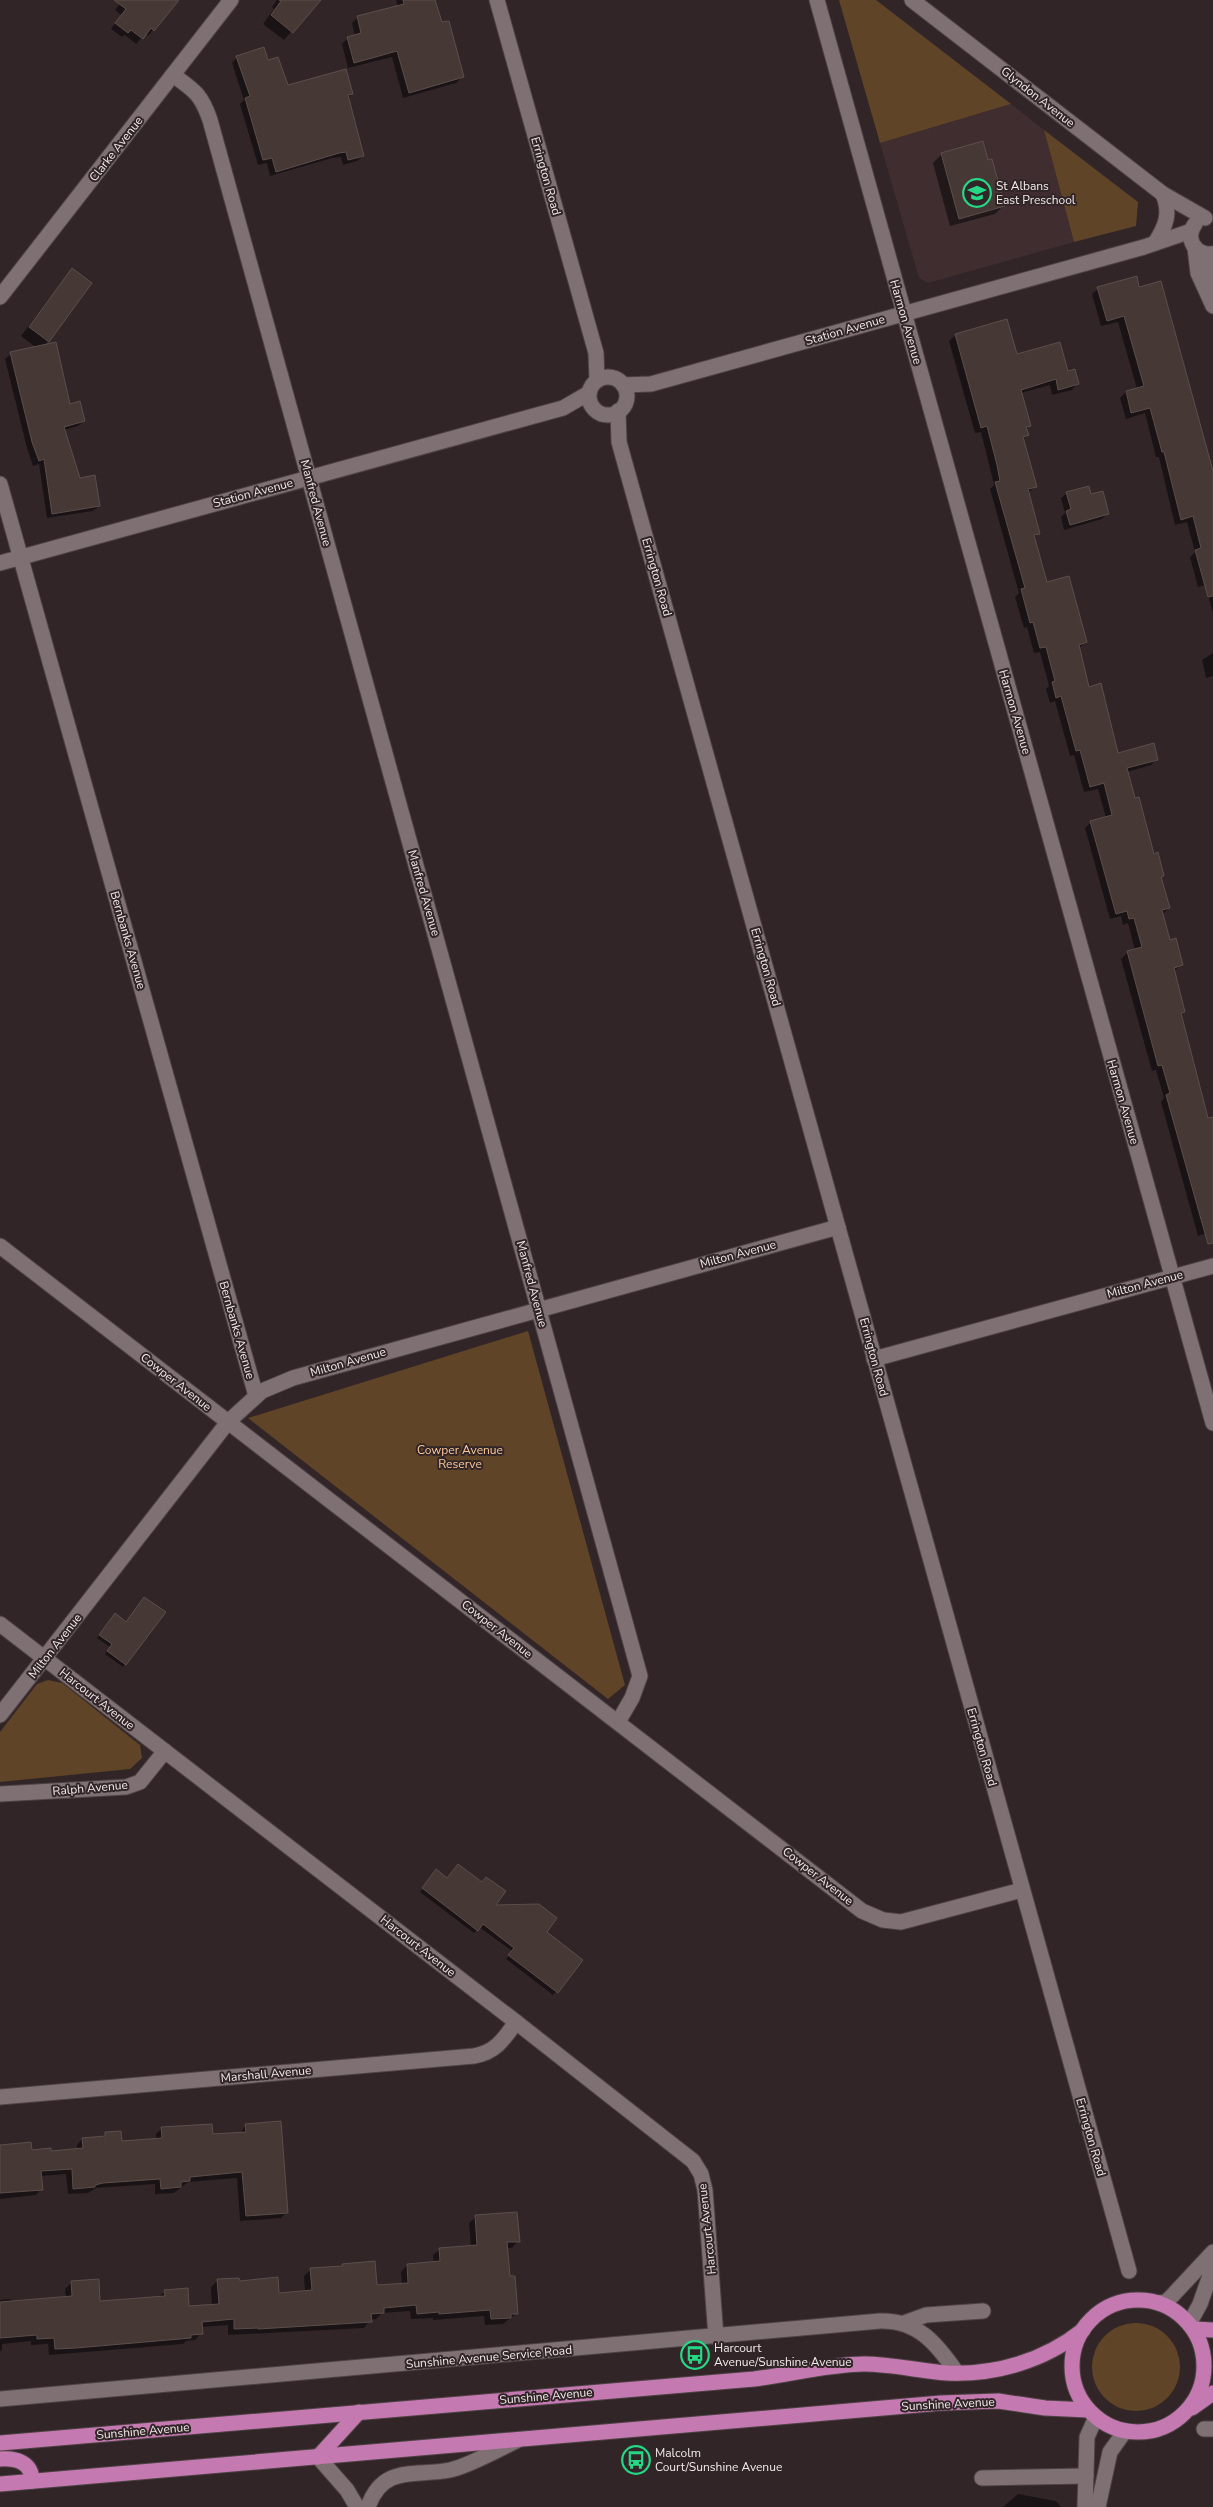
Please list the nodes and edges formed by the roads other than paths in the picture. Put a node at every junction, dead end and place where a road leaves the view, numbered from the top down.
1 (232, 0) edge
2 (497, 0) edge
3 (817, 0) edge
4 (912, 0) edge
5 (173, 75) junction
6 (1163, 194) junction
7 (1198, 231) edge
8 (1155, 243) junction
9 (1212, 254) edge
10 (1212, 296) edge
11 (0, 297) edge
12 (904, 313) junction
13 (608, 396) junction
14 (309, 478) junction
15 (0, 484) edge
16 (20, 557) junction
17 (0, 563) edge
18 (838, 1226) junction
19 (0, 1246) edge
20 (1213, 1266) edge
21 (1172, 1277) junction
22 (539, 1309) junction
23 (874, 1359) junction
24 (256, 1396) junction
25 (228, 1422) junction
26 (1213, 1423) edge
27 (0, 1624) edge
28 (45, 1658) junction
29 (0, 1715) edge
30 (618, 1722) junction
31 (165, 1751) junction
32 (0, 1794) edge
33 (1022, 1890) junction
34 (516, 2022) junction
35 (0, 2097) edge
36 (1213, 2252) edge
37 (1213, 2267) edge
38 (1129, 2271) dead end
39 (1159, 2303) junction
40 (983, 2311) dead end
41 (904, 2323) junction
42 (1191, 2327) junction
43 (1083, 2330) junction
44 (1213, 2330) edge
45 (716, 2337) junction
46 (957, 2373) junction
47 (1213, 2393) edge
48 (0, 2399) edge
49 (359, 2412) junction
50 (1186, 2412) junction
51 (1092, 2413) junction
52 (1125, 2431) junction
53 (519, 2440) junction
54 (0, 2443) edge
55 (318, 2457) junction
56 (0, 2460) edge
57 (1086, 2476) junction
58 (982, 2478) dead end
59 (32, 2481) junction
60 (0, 2484) edge
61 (357, 2507) edge
62 (368, 2507) edge
63 (1085, 2507) edge
64 (1098, 2507) edge

1 - 5 street, Clarke Avenue
2 - 13 street, Errington Road
3 - 12 street, Harmon Avenue
4 - 6 street, Glyndon Avenue
5 - 11 street, Clarke Avenue
5 - 14 street, Manfred Avenue
6 - 7 street, Glyndon Avenue
6 - 8 street
7 - 8 street, Station Avenue
7 - 9 street
7 - 10 street
8 - 12 street, Station Avenue
9 - 10 street
12 - 13 street, Station Avenue
12 - 21 street, Harmon Avenue
13 - 14 street, Station Avenue
13 - 18 street, Errington Road
14 - 16 street, Station Avenue
14 - 22 street, Manfred Avenue
15 - 16 street, Bernbanks Avenue
16 - 17 street, Station Avenue
16 - 24 street, Bernbanks Avenue
18 - 22 street, Milton Avenue
18 - 23 street, Errington Road
19 - 25 street, Cowper Avenue
20 - 21 street, Milton Avenue
21 - 23 street, Milton Avenue
21 - 26 street, Harmon Avenue
22 - 24 street, Milton Avenue
22 - 30 street, Manfred Avenue
23 - 33 street, Errington Road
24 - 25 street, Milton Avenue
25 - 28 street, Milton Avenue
25 - 30 street, Cowper Avenue
27 - 28 street, Harcourt Avenue
28 - 29 street, Milton Avenue
28 - 31 street, Harcourt Avenue
30 - 33 street, Cowper Avenue
31 - 32 street, Ralph Avenue
31 - 34 street, Harcourt Avenue
33 - 38 street, Errington Road
34 - 35 street, Marshall Avenue
34 - 45 street, Harcourt Avenue
36 - 39 street
37 - 42 street
39 - 42 main road
39 - 43 main road
40 - 41 street
41 - 45 street, Sunshine Avenue Service Road
41 - 46 street, Sunshine Avenue Service Road
42 - 44 main road
42 - 50 main road
43 - 46 main road, Sunshine Avenue
43 - 51 main road
45 - 48 street, Sunshine Avenue Service Road
46 - 49 main road, Sunshine Avenue
47 - 50 main road
49 - 54 main road, Sunshine Avenue
49 - 55 main road
50 - 52 main road
51 - 52 main road
51 - 53 main road, Sunshine Avenue
51 - 57 street
52 - 64 street
53 - 55 main road, Sunshine Avenue
53 - 62 street
55 - 59 main road, Sunshine Avenue
55 - 61 street
56 - 59 main road
57 - 58 street
57 - 63 street
59 - 60 main road, Sunshine Avenue

